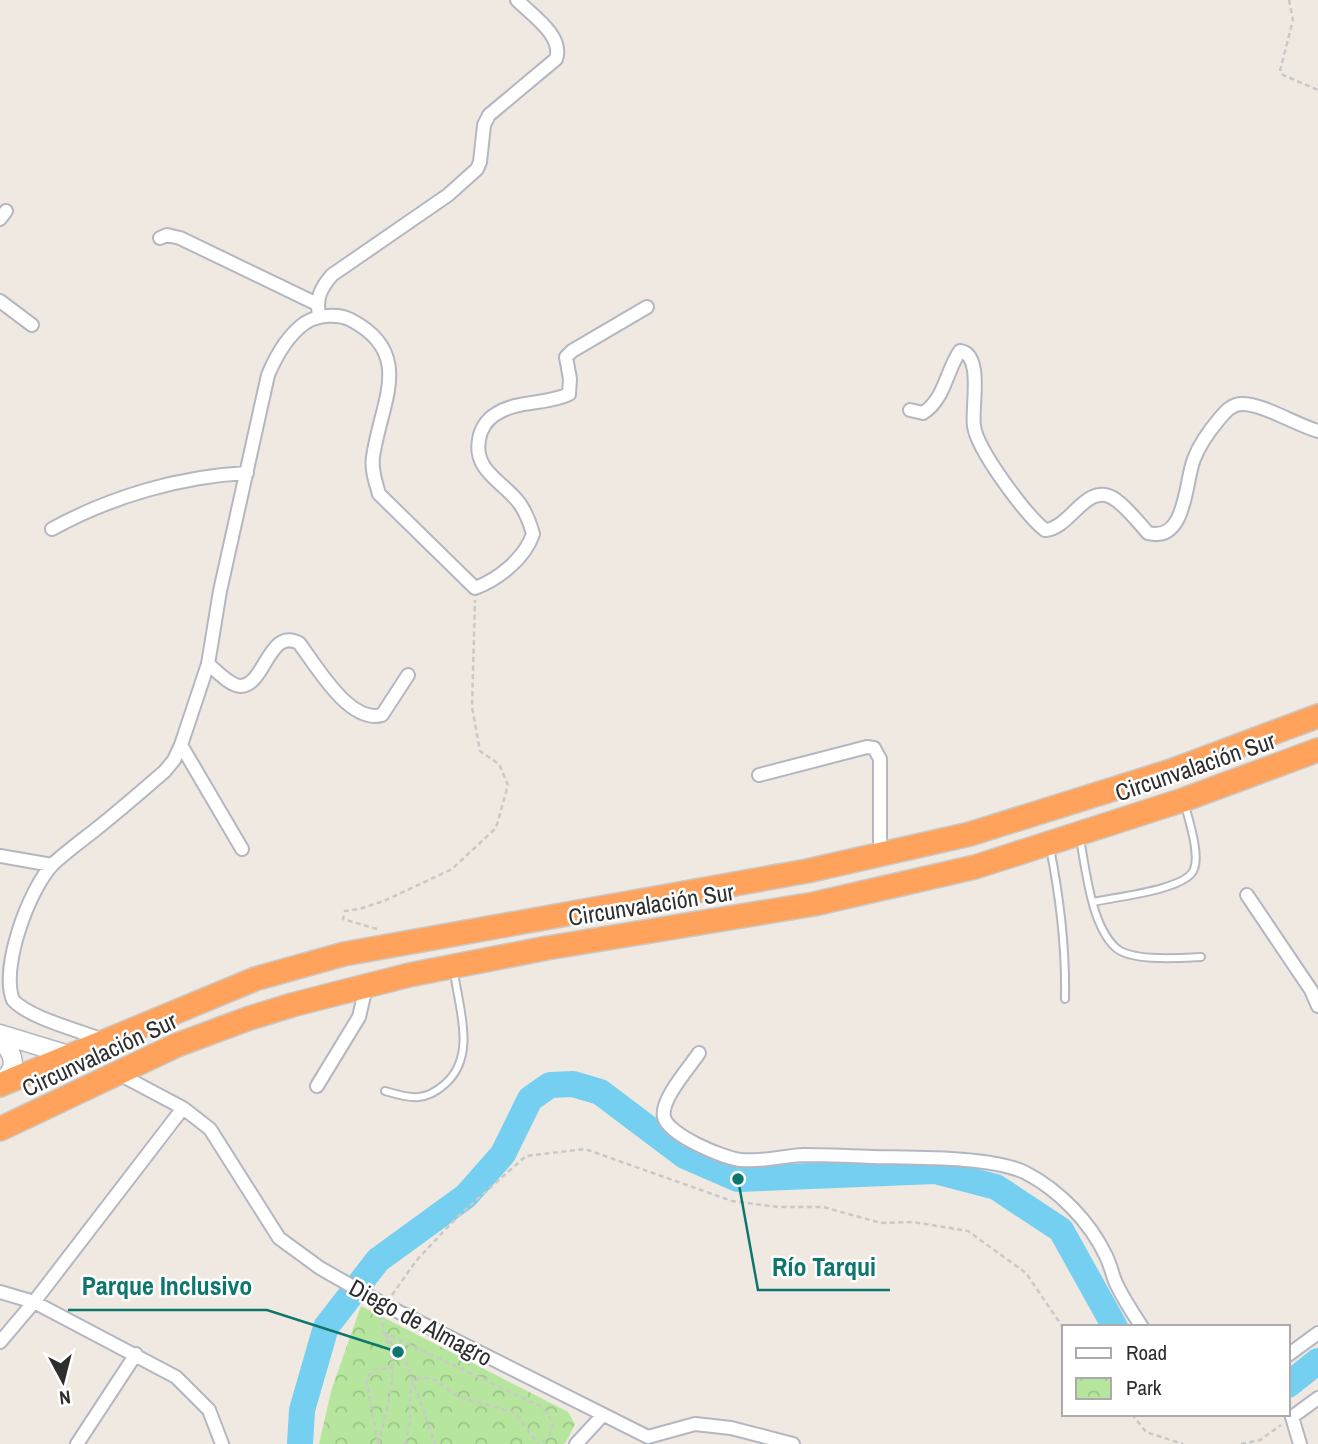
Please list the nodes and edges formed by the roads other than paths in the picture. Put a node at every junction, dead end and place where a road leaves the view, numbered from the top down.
1 (517, 0) edge
2 (160, 238) dead end
3 (0, 301) edge
4 (647, 307) dead end
5 (318, 310) junction
6 (32, 326) dead end
7 (910, 410) dead end
8 (1318, 431) edge
9 (247, 473) junction
10 (52, 529) dead end
11 (208, 664) junction
12 (408, 675) dead end
13 (1318, 716) edge
14 (181, 745) junction
15 (1318, 750) edge
16 (759, 775) dead end
17 (1183, 800) junction
18 (1079, 833) junction
19 (1049, 843) junction
20 (242, 849) dead end
21 (880, 854) junction
22 (0, 856) edge
23 (52, 865) junction
24 (1247, 895) dead end
25 (1093, 902) junction
26 (1201, 957) dead end
27 (454, 967) junction
28 (366, 987) junction
29 (1065, 999) dead end
30 (1318, 1006) edge
31 (0, 1034) edge
32 (0, 1039) edge
33 (107, 1042) junction
34 (698, 1053) dead end
35 (72, 1056) junction
36 (116, 1073) junction
37 (0, 1084) edge
38 (317, 1086) dead end
39 (385, 1091) dead end
40 (183, 1108) junction
41 (0, 1129) edge
42 (0, 1292) edge
43 (34, 1302) junction
44 (1141, 1325) edge
45 (1318, 1333) edge
46 (0, 1342) edge
47 (1290, 1353) edge
48 (135, 1354) junction
49 (1318, 1398) edge
50 (602, 1416) junction
51 (650, 1441) edge
52 (77, 1444) edge
53 (222, 1444) edge
54 (576, 1444) edge
55 (793, 1444) edge
56 (1300, 1444) edge

1 - 5 street
2 - 5 street
3 - 6 street
4 - 5 street
5 - 9 street
7 - 8 street
9 - 10 street
9 - 11 street
11 - 12 street
11 - 14 street
13 - 21 highway, Circunvalación Sur
14 - 20 street
14 - 23 street
15 - 17 highway, Circunvalación Sur
16 - 21 street
17 - 18 highway, Circunvalación Sur
17 - 25 lane
18 - 19 highway, Circunvalación Sur
18 - 25 lane
19 - 27 highway, Circunvalación Sur
19 - 29 lane
21 - 33 highway, Circunvalación Sur
22 - 23 street
23 - 33 street
24 - 30 street
25 - 26 lane
27 - 28 highway, Circunvalación Sur
27 - 39 lane
28 - 36 highway, Circunvalación Sur
28 - 38 street
31 - 35 street
32 - 37 street
33 - 35 highway, Circunvalación Sur
34 - 44 street
35 - 37 highway, Circunvalación Sur
36 - 40 street, Diego de Almagro
36 - 41 highway, Circunvalación Sur
40 - 43 street
40 - 50 street, Diego de Almagro
42 - 43 street
43 - 46 street
43 - 48 street
45 - 47 street
48 - 52 street
48 - 53 street
49 - 56 street
50 - 51 street, Diego de Almagro
50 - 54 street
51 - 55 street, Diego de Almagro

